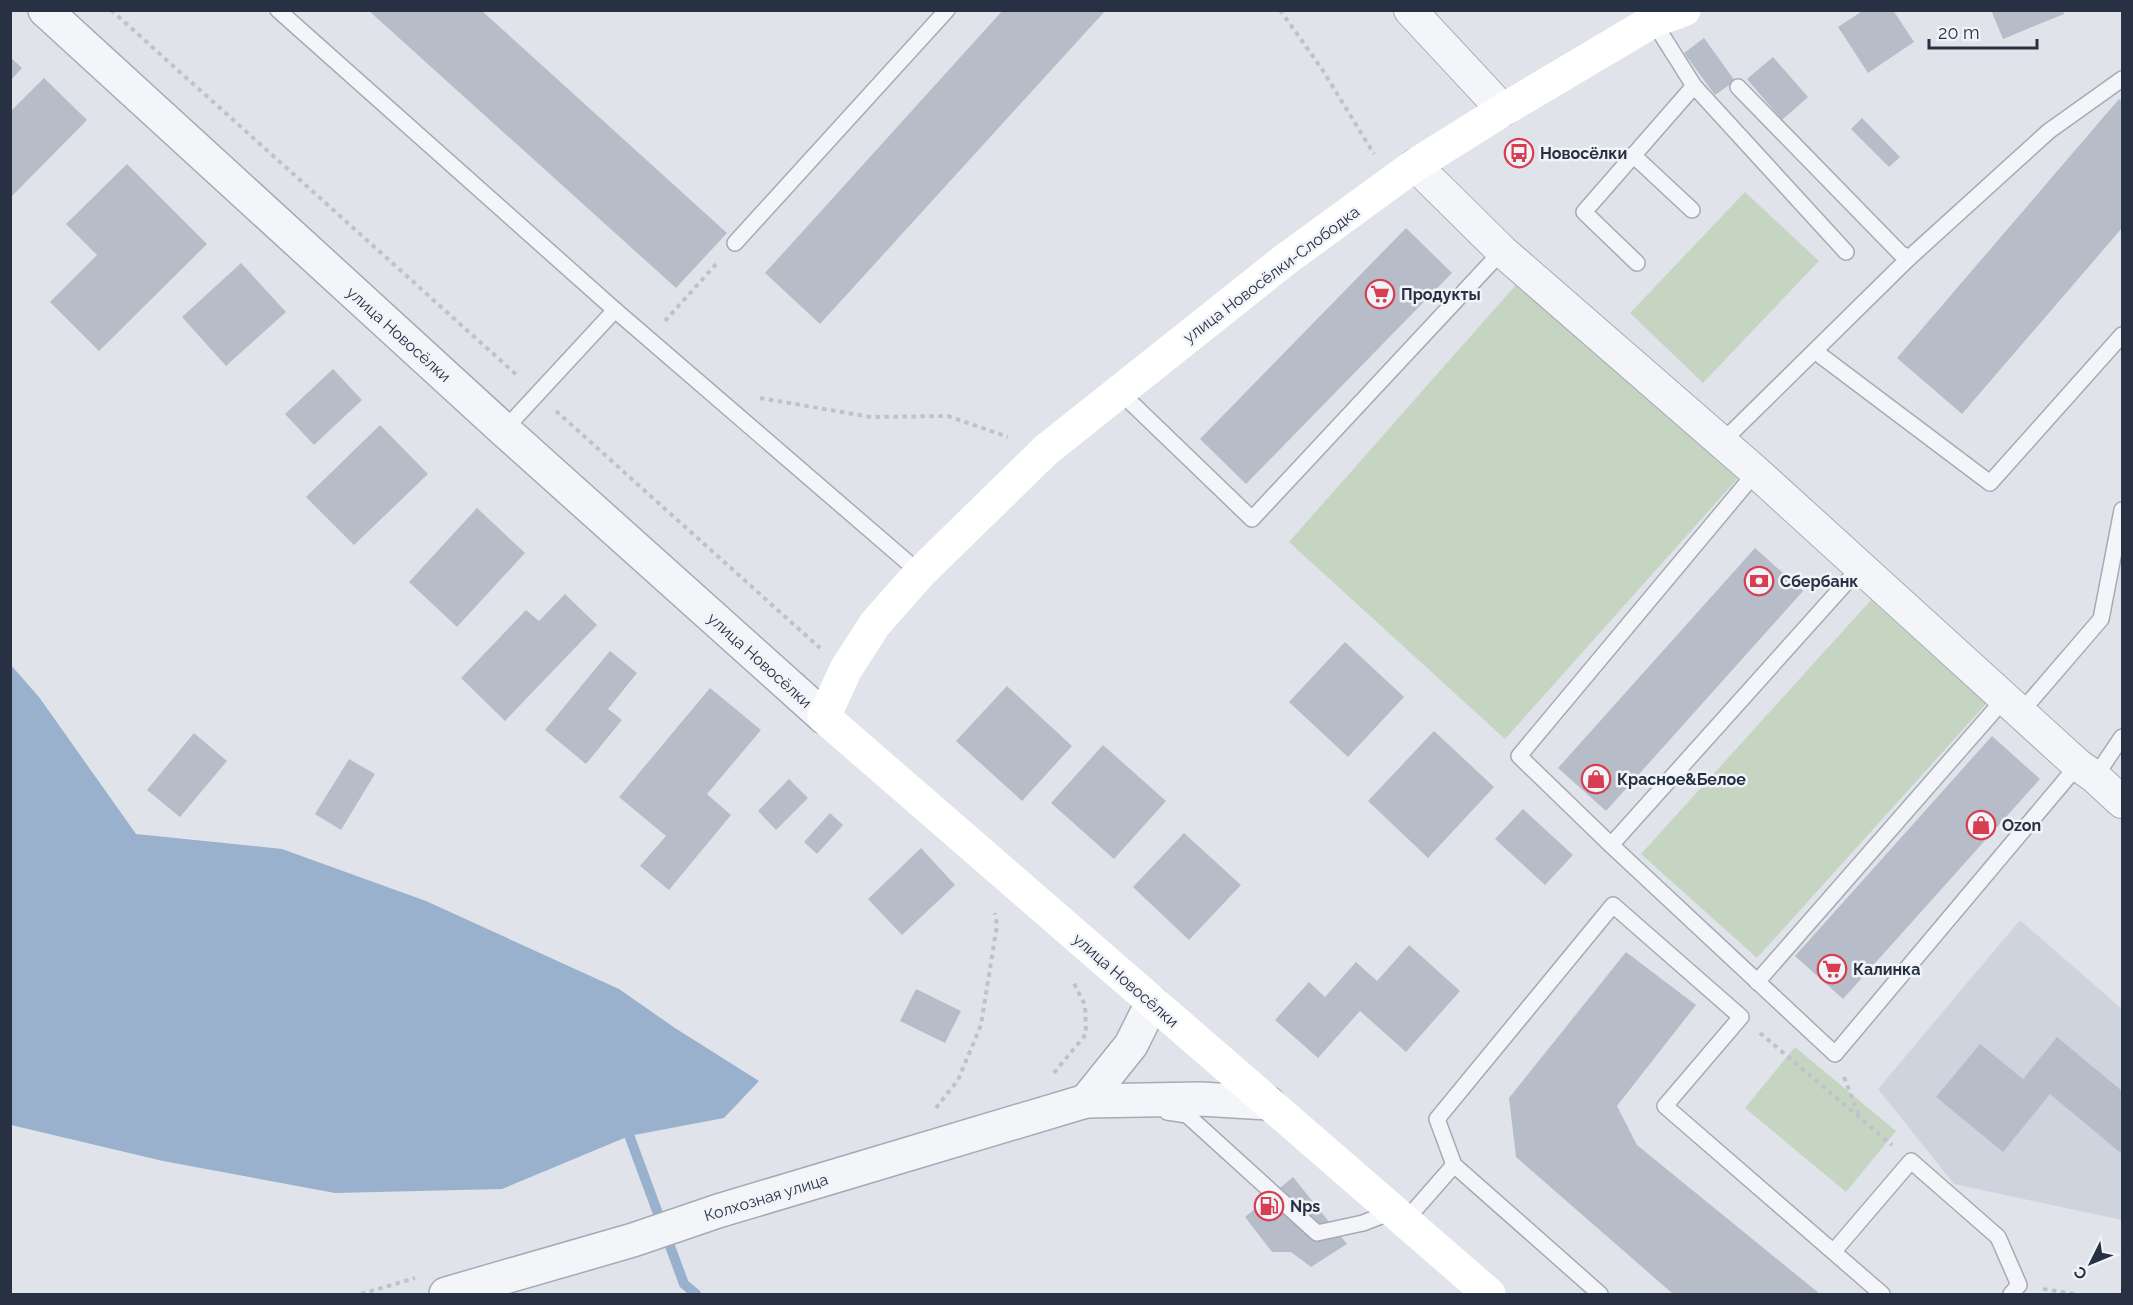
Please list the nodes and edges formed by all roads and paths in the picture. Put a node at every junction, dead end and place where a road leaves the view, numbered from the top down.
1 (45, 10) edge
2 (111, 10) edge
3 (279, 10) edge
4 (947, 10) edge
5 (1280, 10) edge
6 (1410, 10) edge
7 (1684, 10) edge
8 (1653, 21) junction
9 (2122, 79) edge
10 (1694, 87) junction
11 (1738, 87) dead end
12 (1503, 110) junction
13 (1634, 155) junction
14 (1403, 173) junction
15 (1692, 210) dead end
16 (735, 243) joint
17 (1502, 251) junction
18 (1846, 252) dead end
19 (1909, 258) junction
20 (1637, 263) dead end
21 (615, 310) junction
22 (2122, 335) edge
23 (648, 339) junction
24 (1816, 352) junction
25 (1119, 391) junction
26 (537, 394) junction
27 (759, 398) dead end
28 (504, 430) junction
29 (1722, 442) junction
30 (1046, 450) junction
31 (1756, 472) junction
32 (2122, 510) edge
33 (1861, 566) junction
34 (910, 584) junction
35 (846, 669) junction
36 (2013, 705) junction
37 (824, 717) junction
38 (2122, 737) edge
39 (2086, 771) junction
40 (2122, 802) edge
41 (1611, 845) junction
42 (984, 856) junction
43 (1070, 978) dead end
44 (1757, 982) junction
45 (1152, 1003) junction
46 (1741, 1017) junction
47 (1835, 1054) junction
48 (1047, 1081) dead end
49 (1086, 1101) junction
50 (1268, 1103) junction
51 (933, 1112) dead end
52 (1860, 1119) junction
53 (1911, 1161) junction
54 (1454, 1165) junction
55 (1399, 1216) junction
56 (1834, 1251) junction
57 (2015, 1290) edge
58 (446, 1294) edge
59 (1489, 1294) edge
60 (1600, 1294) edge
61 (1882, 1294) edge
62 (2075, 1294) edge

1 - 28 street, улица Новосёлки
2 - 26 path
3 - 21 lane
4 - 16 lane
5 - 14 path
6 - 12 street
7 - 8 main road, улица Новосёлки-Слободка
8 - 10 lane
8 - 12 main road, улица Новосёлки-Слободка
9 - 19 lane
10 - 13 lane
10 - 18 lane
11 - 19 lane
12 - 14 main road, улица Новосёлки-Слободка
13 - 15 lane
13 - 20 lane
14 - 17 street
14 - 25 main road, улица Новосёлки-Слободка
16 - 23 path
17 - 25 lane
17 - 29 street
19 - 24 lane
21 - 23 lane
21 - 26 lane
22 - 24 lane
23 - 34 lane
24 - 29 lane
25 - 30 main road, улица Новосёлки-Слободка
26 - 28 lane
26 - 35 path
27 - 30 path
28 - 37 street, улица Новосёлки
29 - 31 street
30 - 34 main road, улица Новосёлки-Слободка
31 - 33 street
31 - 41 lane
32 - 36 lane
33 - 36 street
33 - 41 lane
34 - 35 main road, улица Новосёлки-Слободка
35 - 37 main road, улица Новосёлки-Слободка
36 - 39 street
36 - 44 lane
37 - 42 main road, улица Новосёлки
38 - 39 lane
39 - 40 street
39 - 47 lane
41 - 44 lane
42 - 45 main road, улица Новосёлки
42 - 51 path
43 - 48 path
44 - 47 lane
45 - 49 street
45 - 50 main road, улица Новосёлки
46 - 52 path
46 - 54 lane
46 - 56 lane
47 - 52 path
49 - 50 street, Колхозная улица
49 - 55 lane
49 - 58 street, Колхозная улица
50 - 55 main road, улица Новосёлки
52 - 53 path
53 - 56 lane
53 - 57 lane
54 - 55 lane
54 - 60 lane
55 - 59 main road, улица Новосёлки
56 - 61 lane
57 - 62 path

